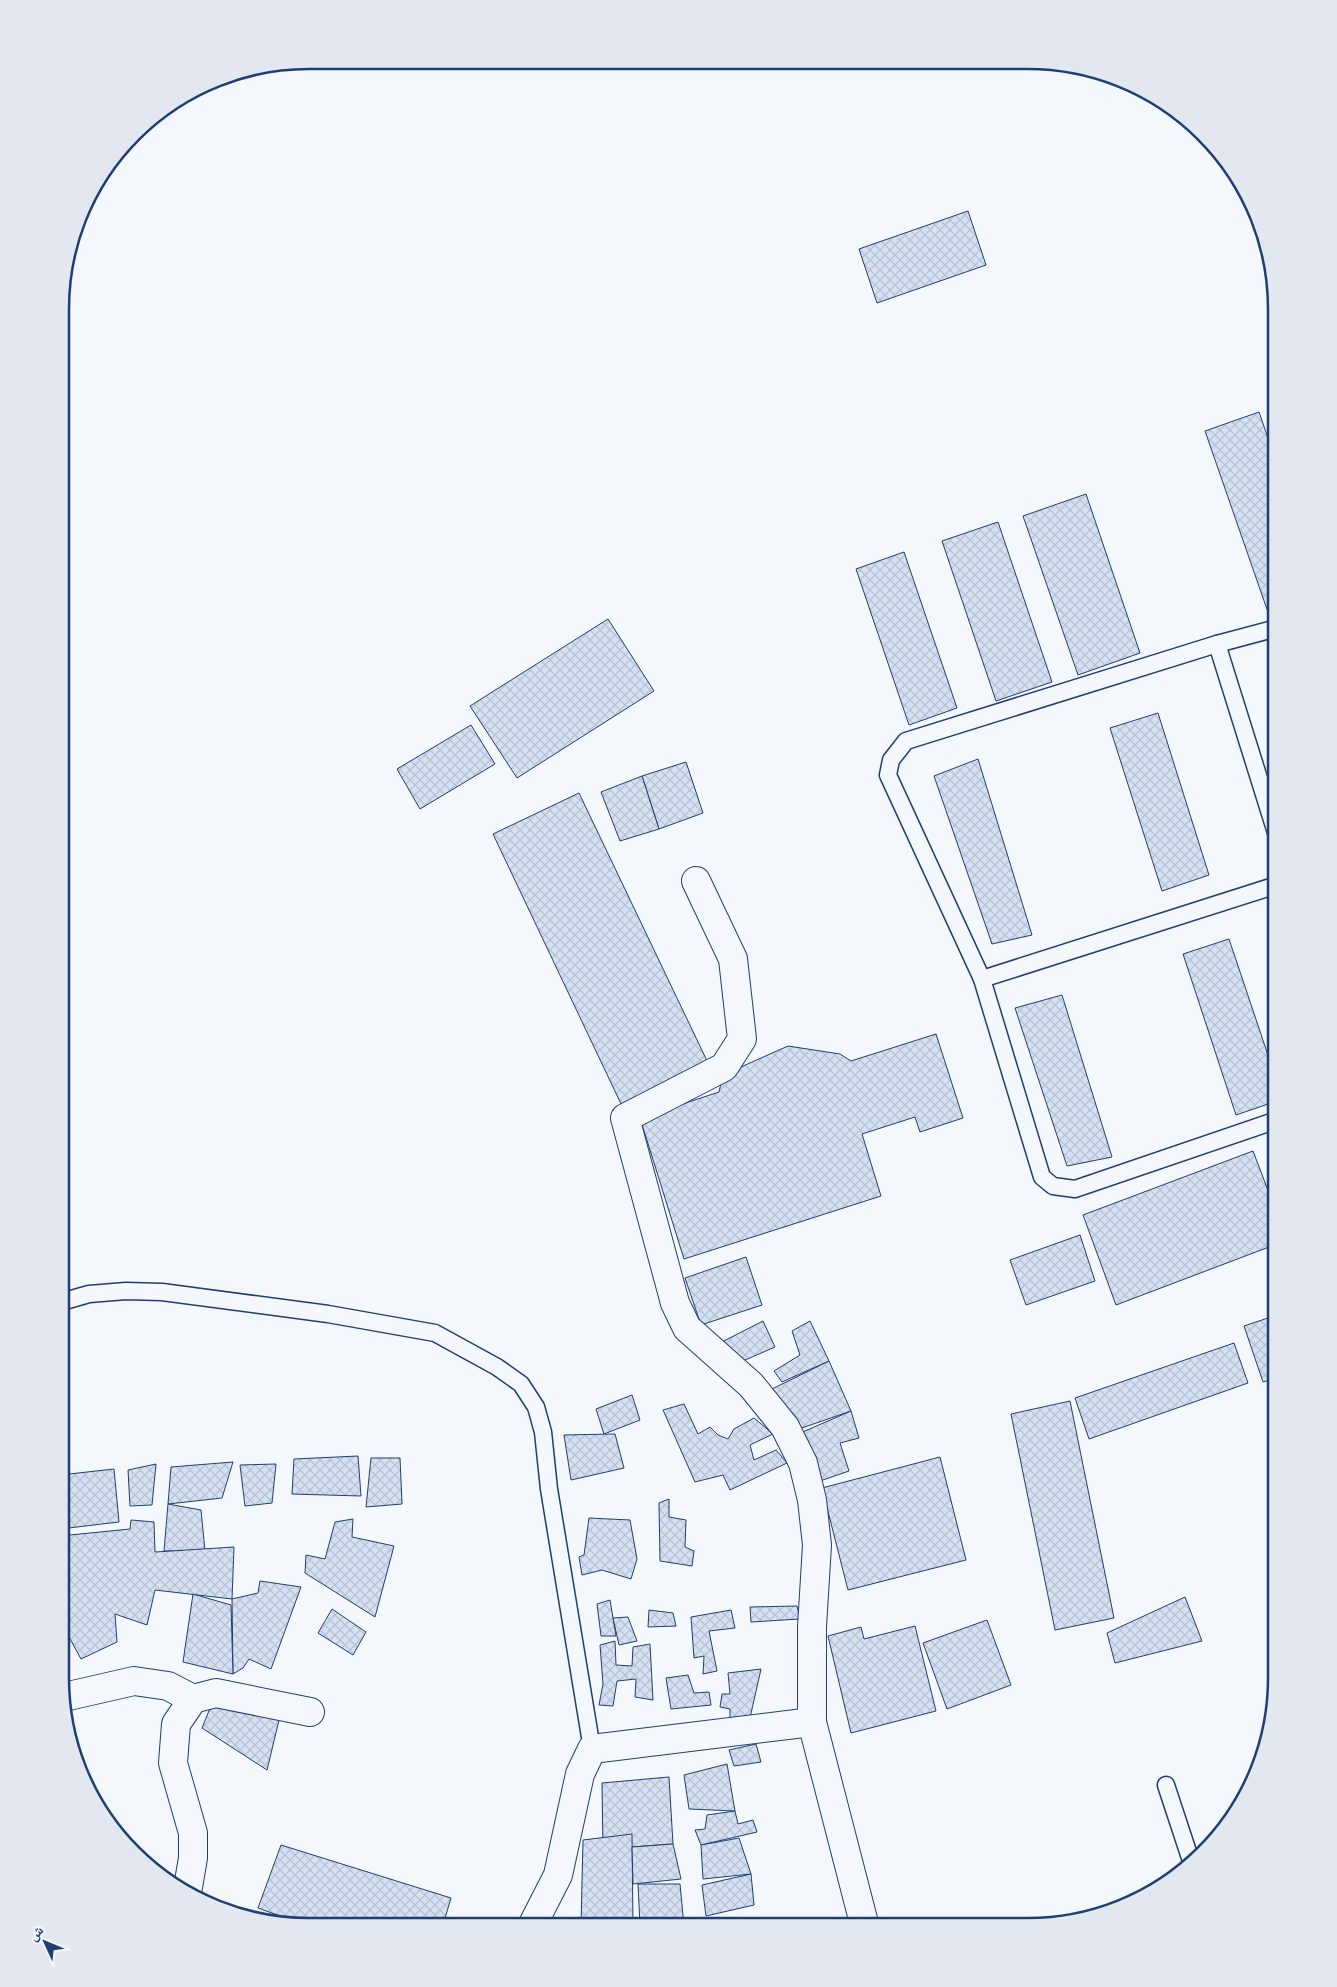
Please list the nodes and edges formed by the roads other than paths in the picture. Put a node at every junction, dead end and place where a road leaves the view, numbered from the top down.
1 (1268, 630) edge
2 (1217, 644) junction
3 (1268, 807) edge
4 (696, 882) dead end
5 (1268, 888) edge
6 (982, 979) junction
7 (1268, 1123) edge
8 (69, 1300) edge
9 (69, 1696) edge
10 (193, 1700) junction
11 (310, 1712) dead end
12 (812, 1722) junction
13 (592, 1749) junction
14 (1166, 1784) dead end
15 (1190, 1856) edge
16 (188, 1886) edge
17 (536, 1918) edge
18 (863, 1918) edge

1 - 2 lane
2 - 3 lane
2 - 6 lane
4 - 12 street
5 - 6 lane
6 - 7 lane
8 - 13 lane
9 - 10 street
10 - 11 street
10 - 16 street
12 - 13 street
12 - 18 street
13 - 17 street
14 - 15 lane

